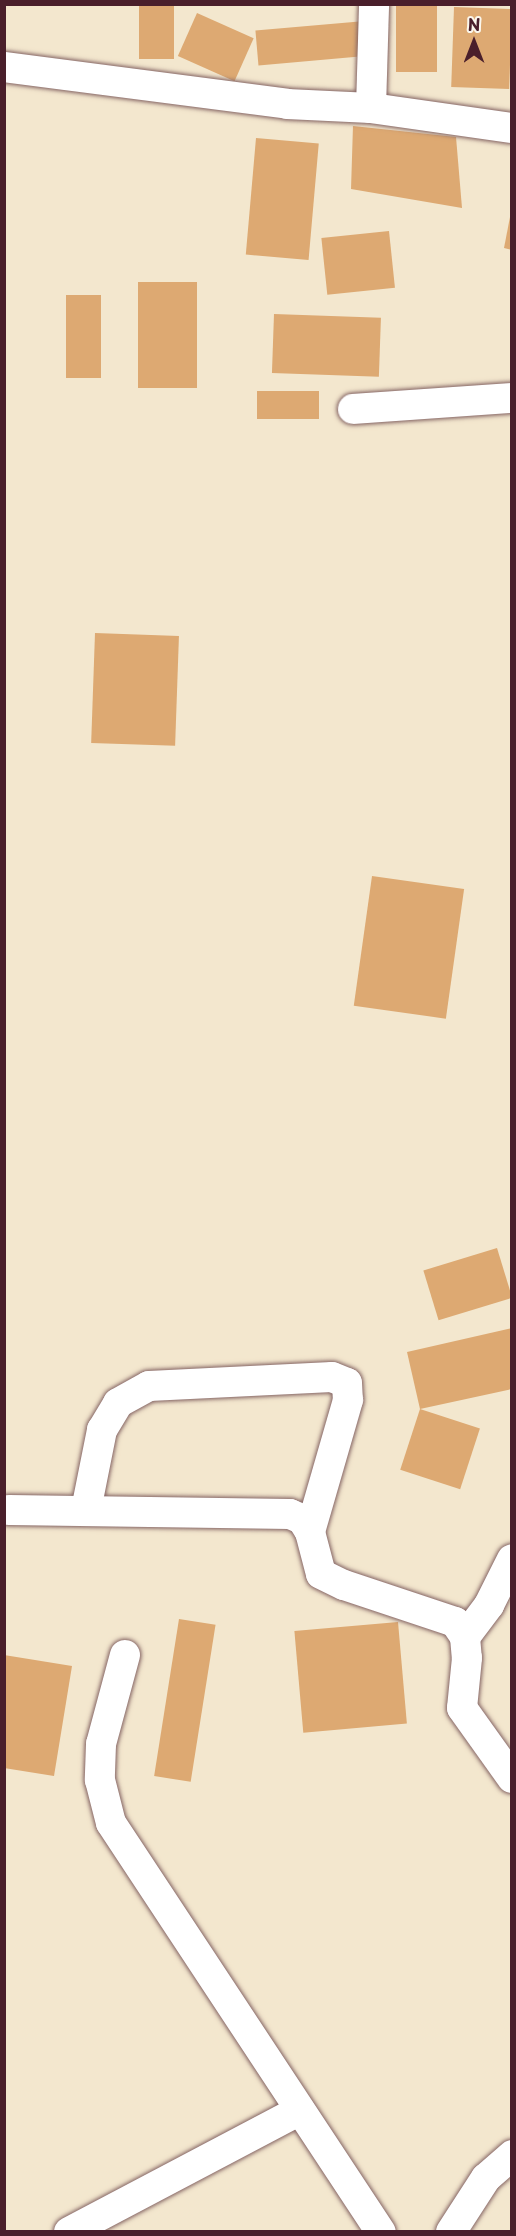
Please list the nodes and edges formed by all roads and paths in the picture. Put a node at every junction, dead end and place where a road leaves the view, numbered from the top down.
1 (374, 4) edge
2 (4, 67) edge
3 (371, 108) junction
4 (512, 128) edge
5 (512, 398) edge
6 (353, 409) dead end
7 (9, 1510) dead end
8 (86, 1510) junction
9 (310, 1532) junction
10 (512, 1559) edge
11 (465, 1637) junction
12 (124, 1656) dead end
13 (512, 1778) edge
14 (300, 2110) junction
15 (512, 2155) edge
16 (69, 2232) edge
17 (381, 2232) edge
18 (451, 2232) edge

1 - 3 street
2 - 3 street
3 - 4 street
5 - 6 street
7 - 8 street
8 - 9 street
8 - 9 street
9 - 11 street
10 - 11 street
11 - 13 street
12 - 14 street
14 - 16 street
14 - 17 street
15 - 18 street

